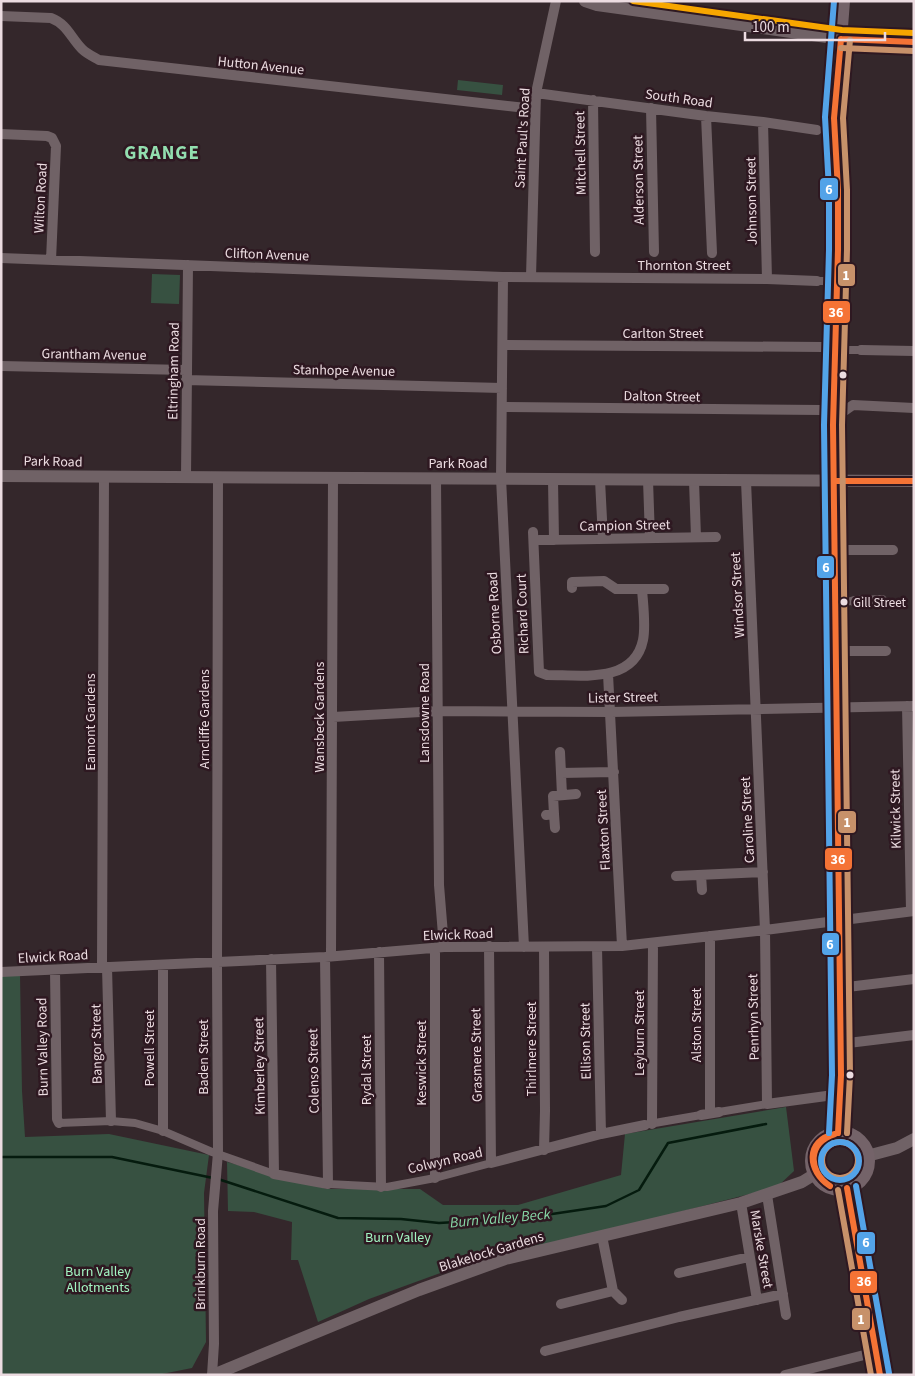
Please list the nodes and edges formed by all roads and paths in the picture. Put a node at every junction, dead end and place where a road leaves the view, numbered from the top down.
1 (556, 1) edge
2 (585, 1) edge
3 (843, 1) edge
4 (1, 16) edge
5 (841, 40) junction
6 (914, 42) edge
7 (536, 93) junction
8 (593, 100) junction
9 (651, 108) junction
10 (535, 109) junction
11 (706, 116) junction
12 (763, 122) junction
13 (817, 130) joint
14 (835, 132) junction
15 (1, 134) edge
16 (595, 252) dead end
17 (654, 252) dead end
18 (712, 253) dead end
19 (1, 258) edge
20 (51, 260) junction
21 (188, 265) junction
22 (531, 277) junction
23 (503, 278) junction
24 (767, 279) junction
25 (817, 281) joint
26 (837, 281) junction
27 (503, 345) junction
28 (829, 349) junction
29 (861, 350) joint
30 (914, 351) edge
31 (1, 366) edge
32 (186, 375) junction
33 (502, 388) junction
34 (502, 407) junction
35 (914, 408) edge
36 (822, 410) dead end
37 (833, 425) junction
38 (1, 476) edge
39 (104, 477) junction
40 (186, 477) junction
41 (218, 477) junction
42 (333, 477) junction
43 (436, 478) junction
44 (502, 478) junction
45 (553, 480) junction
46 (600, 480) junction
47 (648, 480) junction
48 (694, 481) junction
49 (746, 481) junction
50 (834, 481) junction
51 (914, 481) edge
52 (536, 536) joint
53 (696, 537) junction
54 (716, 537) dead end
55 (650, 538) junction
56 (603, 539) junction
57 (554, 540) junction
58 (836, 550) junction
59 (893, 550) dead end
60 (572, 588) dead end
61 (642, 589) junction
62 (664, 589) dead end
63 (882, 600) dead end
64 (854, 601) joint
65 (836, 602) junction
66 (886, 650) dead end
67 (837, 651) junction
68 (608, 674) junction
69 (910, 706) edge
70 (836, 707) junction
71 (756, 708) junction
72 (438, 711) junction
73 (512, 711) junction
74 (611, 712) junction
75 (333, 717) junction
76 (560, 752) dead end
77 (614, 772) junction
78 (561, 774) junction
79 (576, 794) dead end
80 (562, 795) junction
81 (555, 828) dead end
82 (763, 872) junction
83 (701, 875) junction
84 (676, 876) dead end
85 (702, 890) dead end
86 (913, 911) edge
87 (839, 920) junction
88 (766, 930) junction
89 (710, 936) junction
90 (653, 943) junction
91 (489, 946) junction
92 (622, 946) junction
93 (524, 947) junction
94 (544, 947) junction
95 (597, 947) junction
96 (439, 948) junction
97 (379, 952) junction
98 (328, 956) junction
99 (271, 959) junction
100 (217, 962) junction
101 (163, 965) junction
102 (105, 967) junction
103 (55, 970) junction
104 (1, 972) edge
105 (914, 978) edge
106 (839, 988) junction
107 (914, 1035) edge
108 (840, 1044) junction
109 (841, 1094) junction
110 (767, 1104) junction
111 (710, 1113) junction
112 (111, 1121) junction
113 (59, 1123) joint
114 (649, 1124) junction
115 (163, 1130) junction
116 (838, 1133) junction
117 (601, 1134) junction
118 (914, 1139) edge
119 (544, 1150) junction
120 (218, 1153) junction
121 (867, 1156) junction
122 (491, 1163) junction
123 (274, 1174) junction
124 (815, 1174) junction
125 (435, 1178) junction
126 (328, 1184) junction
127 (381, 1187) junction
128 (847, 1188) junction
129 (767, 1195) junction
130 (741, 1203) junction
131 (602, 1236) junction
132 (749, 1257) junction
133 (679, 1273) dead end
134 (613, 1291) junction
135 (783, 1294) junction
136 (622, 1300) dead end
137 (757, 1300) junction
138 (561, 1304) dead end
139 (786, 1315) dead end
140 (545, 1351) dead end
141 (876, 1352) junction
142 (213, 1375) edge
143 (785, 1375) edge
144 (880, 1375) edge

1 - 7 street, Saint Paul's Road
2 - 5 street
3 - 5 main road
4 - 10 street, Hutton Avenue
5 - 6 street
5 - 14 main road
7 - 8 street, South Road
7 - 10 street, Saint Paul's Road
8 - 9 street, South Road
8 - 16 street, Mitchell Street
9 - 11 street, South Road
9 - 17 street, Alderson Street
10 - 22 street, Saint Paul's Road
11 - 12 street, South Road
11 - 18 street
12 - 13 street, South Road
12 - 24 street, Johnson Street
13 - 14 street
14 - 26 main road
15 - 20 street, Wilton Road
19 - 20 street, Clifton Avenue
20 - 21 street, Clifton Avenue
21 - 23 street, Clifton Avenue
21 - 32 street, Eltringham Road
22 - 23 street, Clifton Avenue
22 - 24 street, Thornton Street
23 - 27 street, Osborne Road
24 - 25 street, Thornton Street
25 - 26 street, Thornton Street
26 - 28 main road
27 - 28 street, Carlton Street
27 - 33 street, Osborne Road
28 - 29 street
28 - 37 main road
29 - 30 street
31 - 32 street, Grantham Avenue
32 - 33 street, Stanhope Avenue
32 - 40 street, Eltringham Road
33 - 34 street, Osborne Road
34 - 36 street, Dalton Street
34 - 44 street, Osborne Road
35 - 37 street
37 - 50 main road
38 - 39 street, Park Road
39 - 40 street, Park Road
39 - 102 street, Eamont Gardens
40 - 41 street, Park Road
41 - 42 street, Park Road
41 - 100 street, Arncliffe Gardens
42 - 43 street, Park Road
42 - 75 street, Wansbeck Gardens
43 - 44 street, Park Road
43 - 72 street, Lansdowne Road
44 - 45 street, Park Road
44 - 73 street, Osborne Road
45 - 46 street, Park Road
45 - 57 street
46 - 47 street, Park Road
46 - 56 street
47 - 48 street, Park Road
47 - 55 street
48 - 49 street, Park Road
48 - 53 street
49 - 50 street, Park Road
49 - 71 street, Windsor Street
50 - 51 street, Park Road
50 - 58 main road
52 - 57 street, Campion Street
52 - 68 street, Richard Court
53 - 54 street, Campion Street
53 - 55 street, Campion Street
55 - 56 street, Campion Street
56 - 57 street, Campion Street
58 - 59 street
58 - 65 main road
60 - 61 street
61 - 62 street
61 - 68 street, Richard Court
63 - 64 street
64 - 65 street
65 - 67 main road
66 - 67 street
67 - 70 main road
68 - 74 street, Flaxton Street
69 - 70 street, Lister Street
69 - 86 street, Kilwick Street
70 - 71 street, Lister Street
70 - 87 main road
71 - 74 street, Lister Street
71 - 82 street, Caroline Street
72 - 73 street, Lister Street
72 - 75 street, Lister Street
72 - 96 street, Lansdowne Road
73 - 74 street, Lister Street
73 - 93 street, Osborne Road
74 - 77 street, Flaxton Street
75 - 98 street, Wansbeck Gardens
76 - 78 street
77 - 78 street
77 - 92 street, Flaxton Street
78 - 80 street
79 - 80 street
80 - 81 street
82 - 83 street
82 - 88 street, Caroline Street
83 - 84 street
83 - 85 street
86 - 87 street, Elwick Road
87 - 88 street, Elwick Road
87 - 106 main road
88 - 89 street, Elwick Road
88 - 110 street, Penrhyn Street
89 - 90 street, Elwick Road
89 - 111 street, Alston Street
90 - 92 street, Elwick Road
90 - 114 street, Leyburn Street
91 - 93 street, Elwick Road
91 - 96 street, Elwick Road
91 - 122 street, Grasmere Street
92 - 95 street, Elwick Road
93 - 94 street, Elwick Road
94 - 95 street, Elwick Road
94 - 119 street, Thirlmere Street
95 - 117 street, Ellison Street
96 - 97 street, Elwick Road
96 - 125 street, Keswick Street
97 - 98 street, Elwick Road
97 - 127 street, Rydal Street
98 - 99 street, Elwick Road
98 - 126 street, Colenso Street
99 - 100 street, Elwick Road
99 - 123 street, Kimberley Street
100 - 101 street, Elwick Road
100 - 120 street, Baden Street
101 - 102 street, Elwick Road
101 - 115 street, Powell Street
102 - 103 street, Elwick Road
102 - 112 street, Bangor Street
103 - 104 street, Elwick Road
103 - 113 street, Burn Valley Road
105 - 106 street
106 - 108 main road
107 - 108 street
108 - 109 main road
109 - 110 street, Colwyn Road
109 - 116 main road
110 - 111 street, Colwyn Road
111 - 114 street, Colwyn Road
112 - 113 street, Colwyn Road
112 - 115 street, Colwyn Road
114 - 117 street, Colwyn Road
115 - 120 street, Colwyn Road
116 - 121 main road
116 - 124 main road
117 - 119 street, Colwyn Road
118 - 121 street
119 - 122 street, Colwyn Road
120 - 123 street, Colwyn Road
120 - 142 street, Brinkburn Road
121 - 128 main road
122 - 125 street, Colwyn Road
123 - 126 street, Colwyn Road
124 - 128 main road
124 - 129 street, Blakelock Gardens
125 - 127 street, Colwyn Road
126 - 127 street, Colwyn Road
128 - 141 main road
129 - 130 street, Blakelock Gardens
129 - 135 street
130 - 131 street, Blakelock Gardens
130 - 132 street, Marske Street
131 - 134 street
131 - 142 street, Blakelock Gardens
132 - 133 street
132 - 137 street, Marske Street
134 - 136 street
134 - 138 street
135 - 137 street
135 - 139 street
137 - 140 street
141 - 143 street
141 - 144 main road

